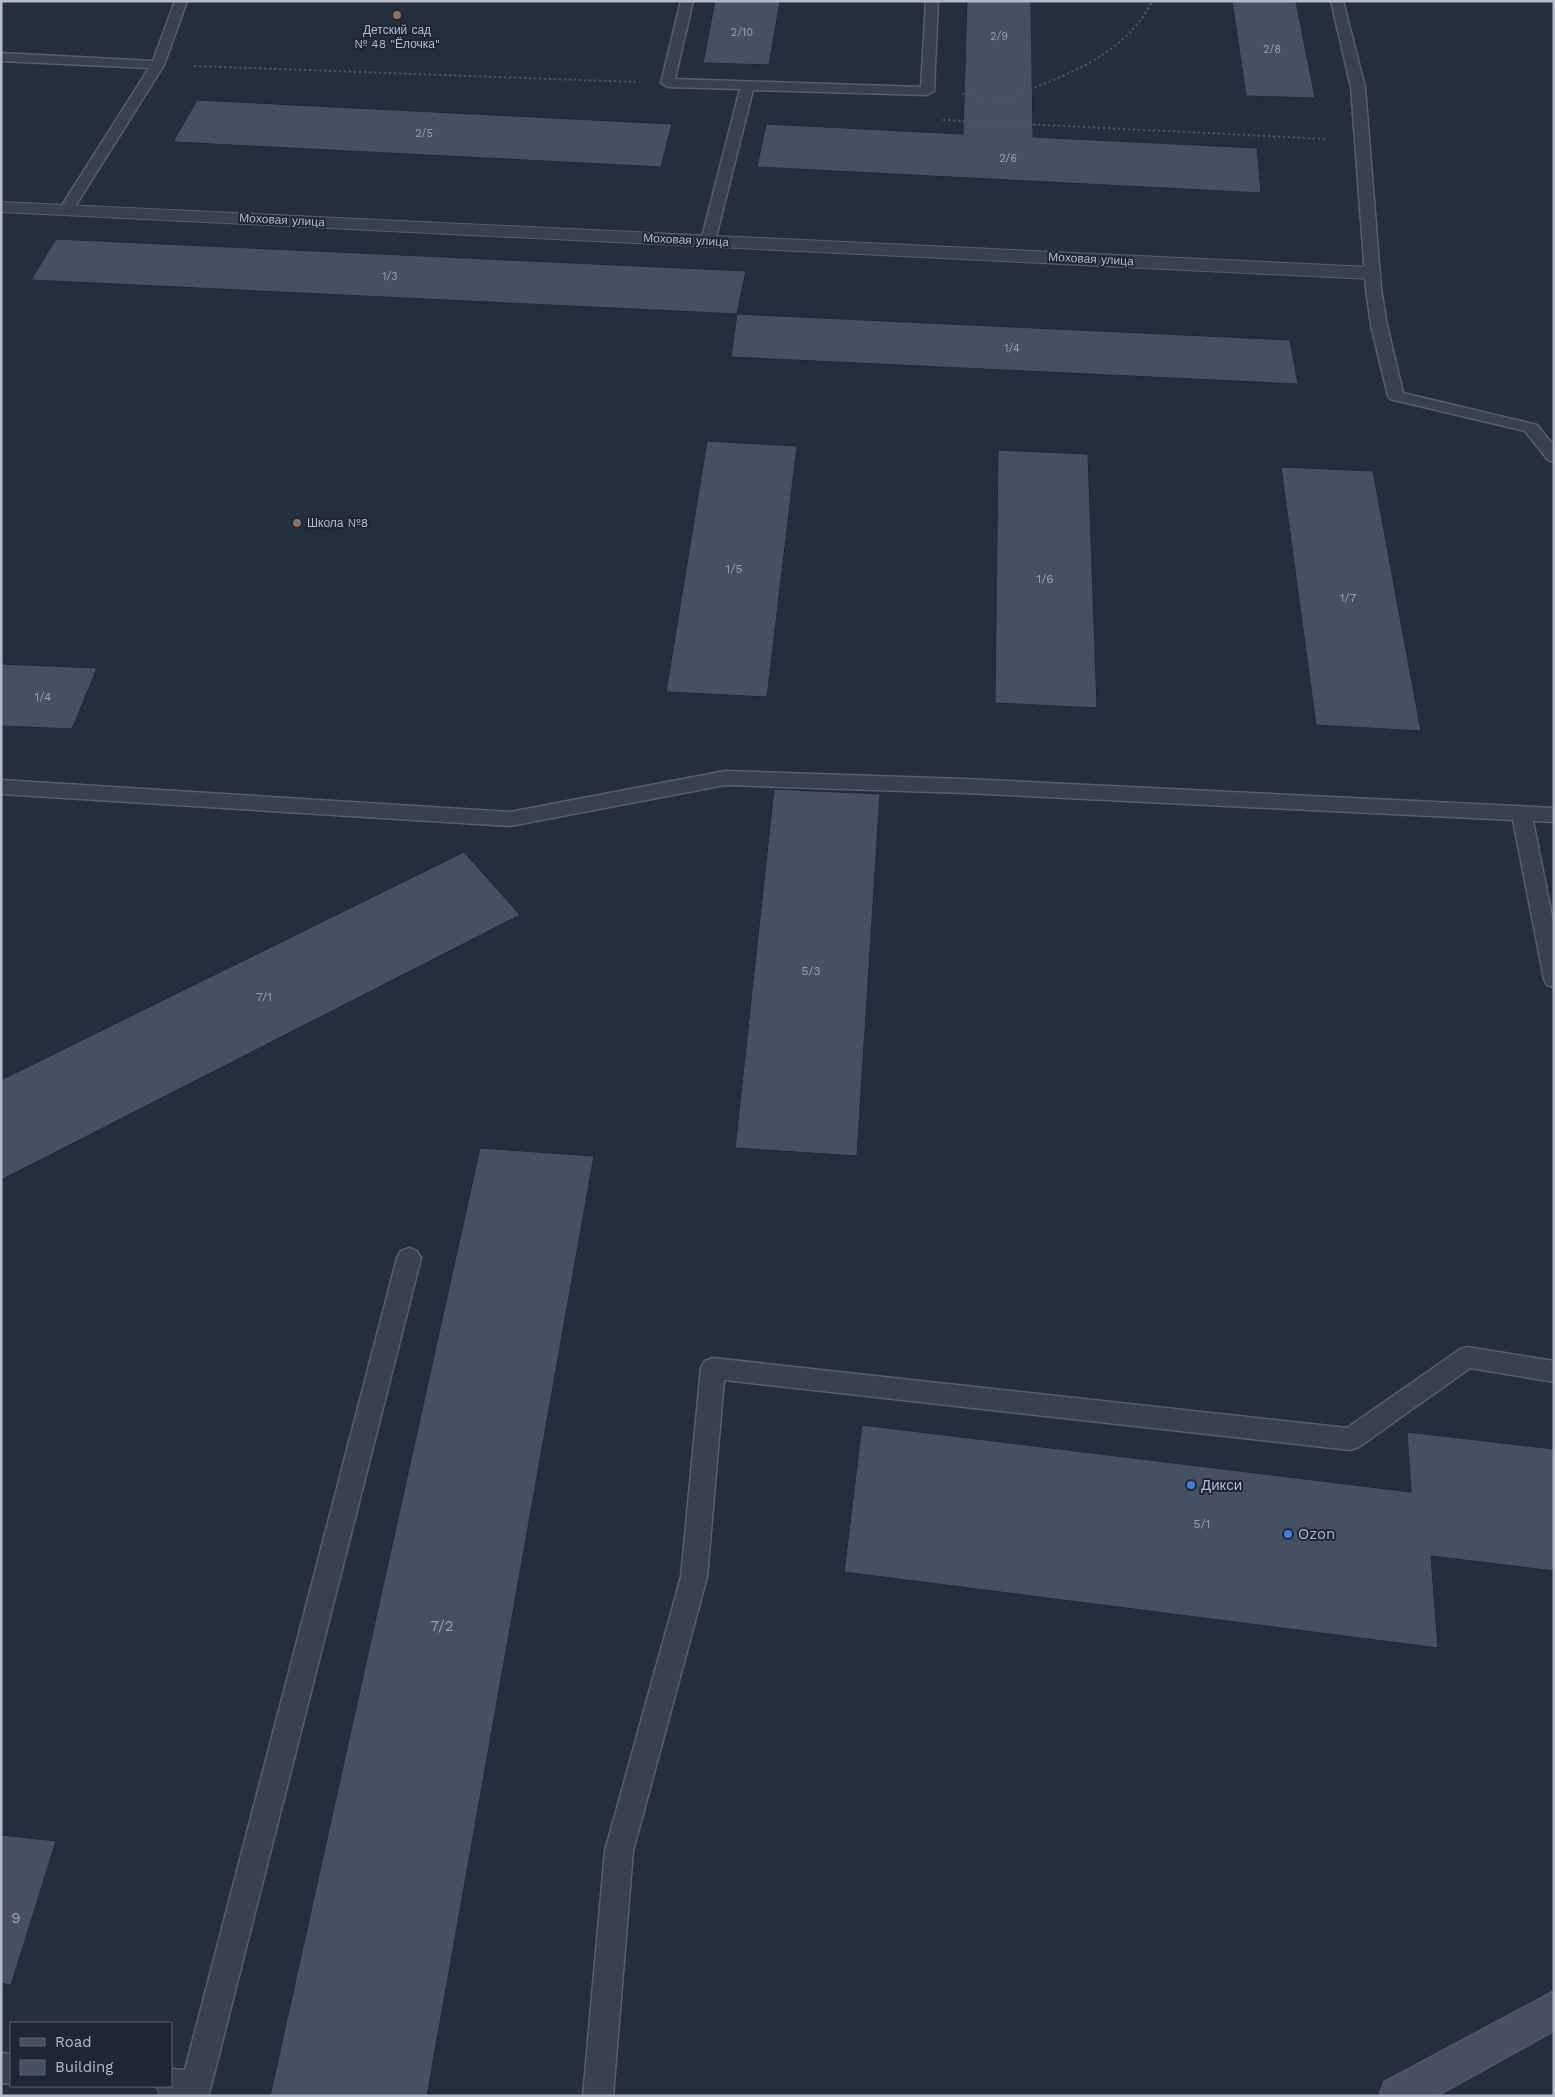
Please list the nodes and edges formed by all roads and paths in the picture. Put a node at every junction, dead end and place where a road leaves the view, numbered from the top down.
1 (181, 1) edge
2 (687, 1) edge
3 (932, 1) edge
4 (1152, 1) edge
5 (1336, 1) edge
6 (1, 57) edge
7 (158, 65) junction
8 (668, 83) junction
9 (747, 86) junction
10 (928, 91) junction
11 (938, 120) dead end
12 (1363, 148) junction
13 (1, 207) edge
14 (66, 210) junction
15 (708, 241) junction
16 (1371, 272) junction
17 (1554, 457) edge
18 (1, 787) edge
19 (1522, 814) junction
20 (1554, 815) edge
21 (1554, 979) edge
22 (409, 1258) dead end
23 (1554, 1372) edge
24 (1554, 2010) edge
25 (187, 2089) edge
26 (598, 2096) edge
27 (1398, 2096) edge

1 - 7 lane
2 - 8 lane
3 - 10 lane
4 - 10 path
5 - 12 lane
6 - 7 lane
7 - 8 path
7 - 14 lane
8 - 9 lane
9 - 10 lane
9 - 15 lane
11 - 12 path
12 - 16 lane
13 - 14 street, Моховая улица
14 - 15 street, Моховая улица
15 - 16 street, Моховая улица
16 - 17 lane
18 - 19 lane
19 - 20 lane
19 - 21 lane
22 - 25 lane
23 - 26 lane
24 - 27 street

